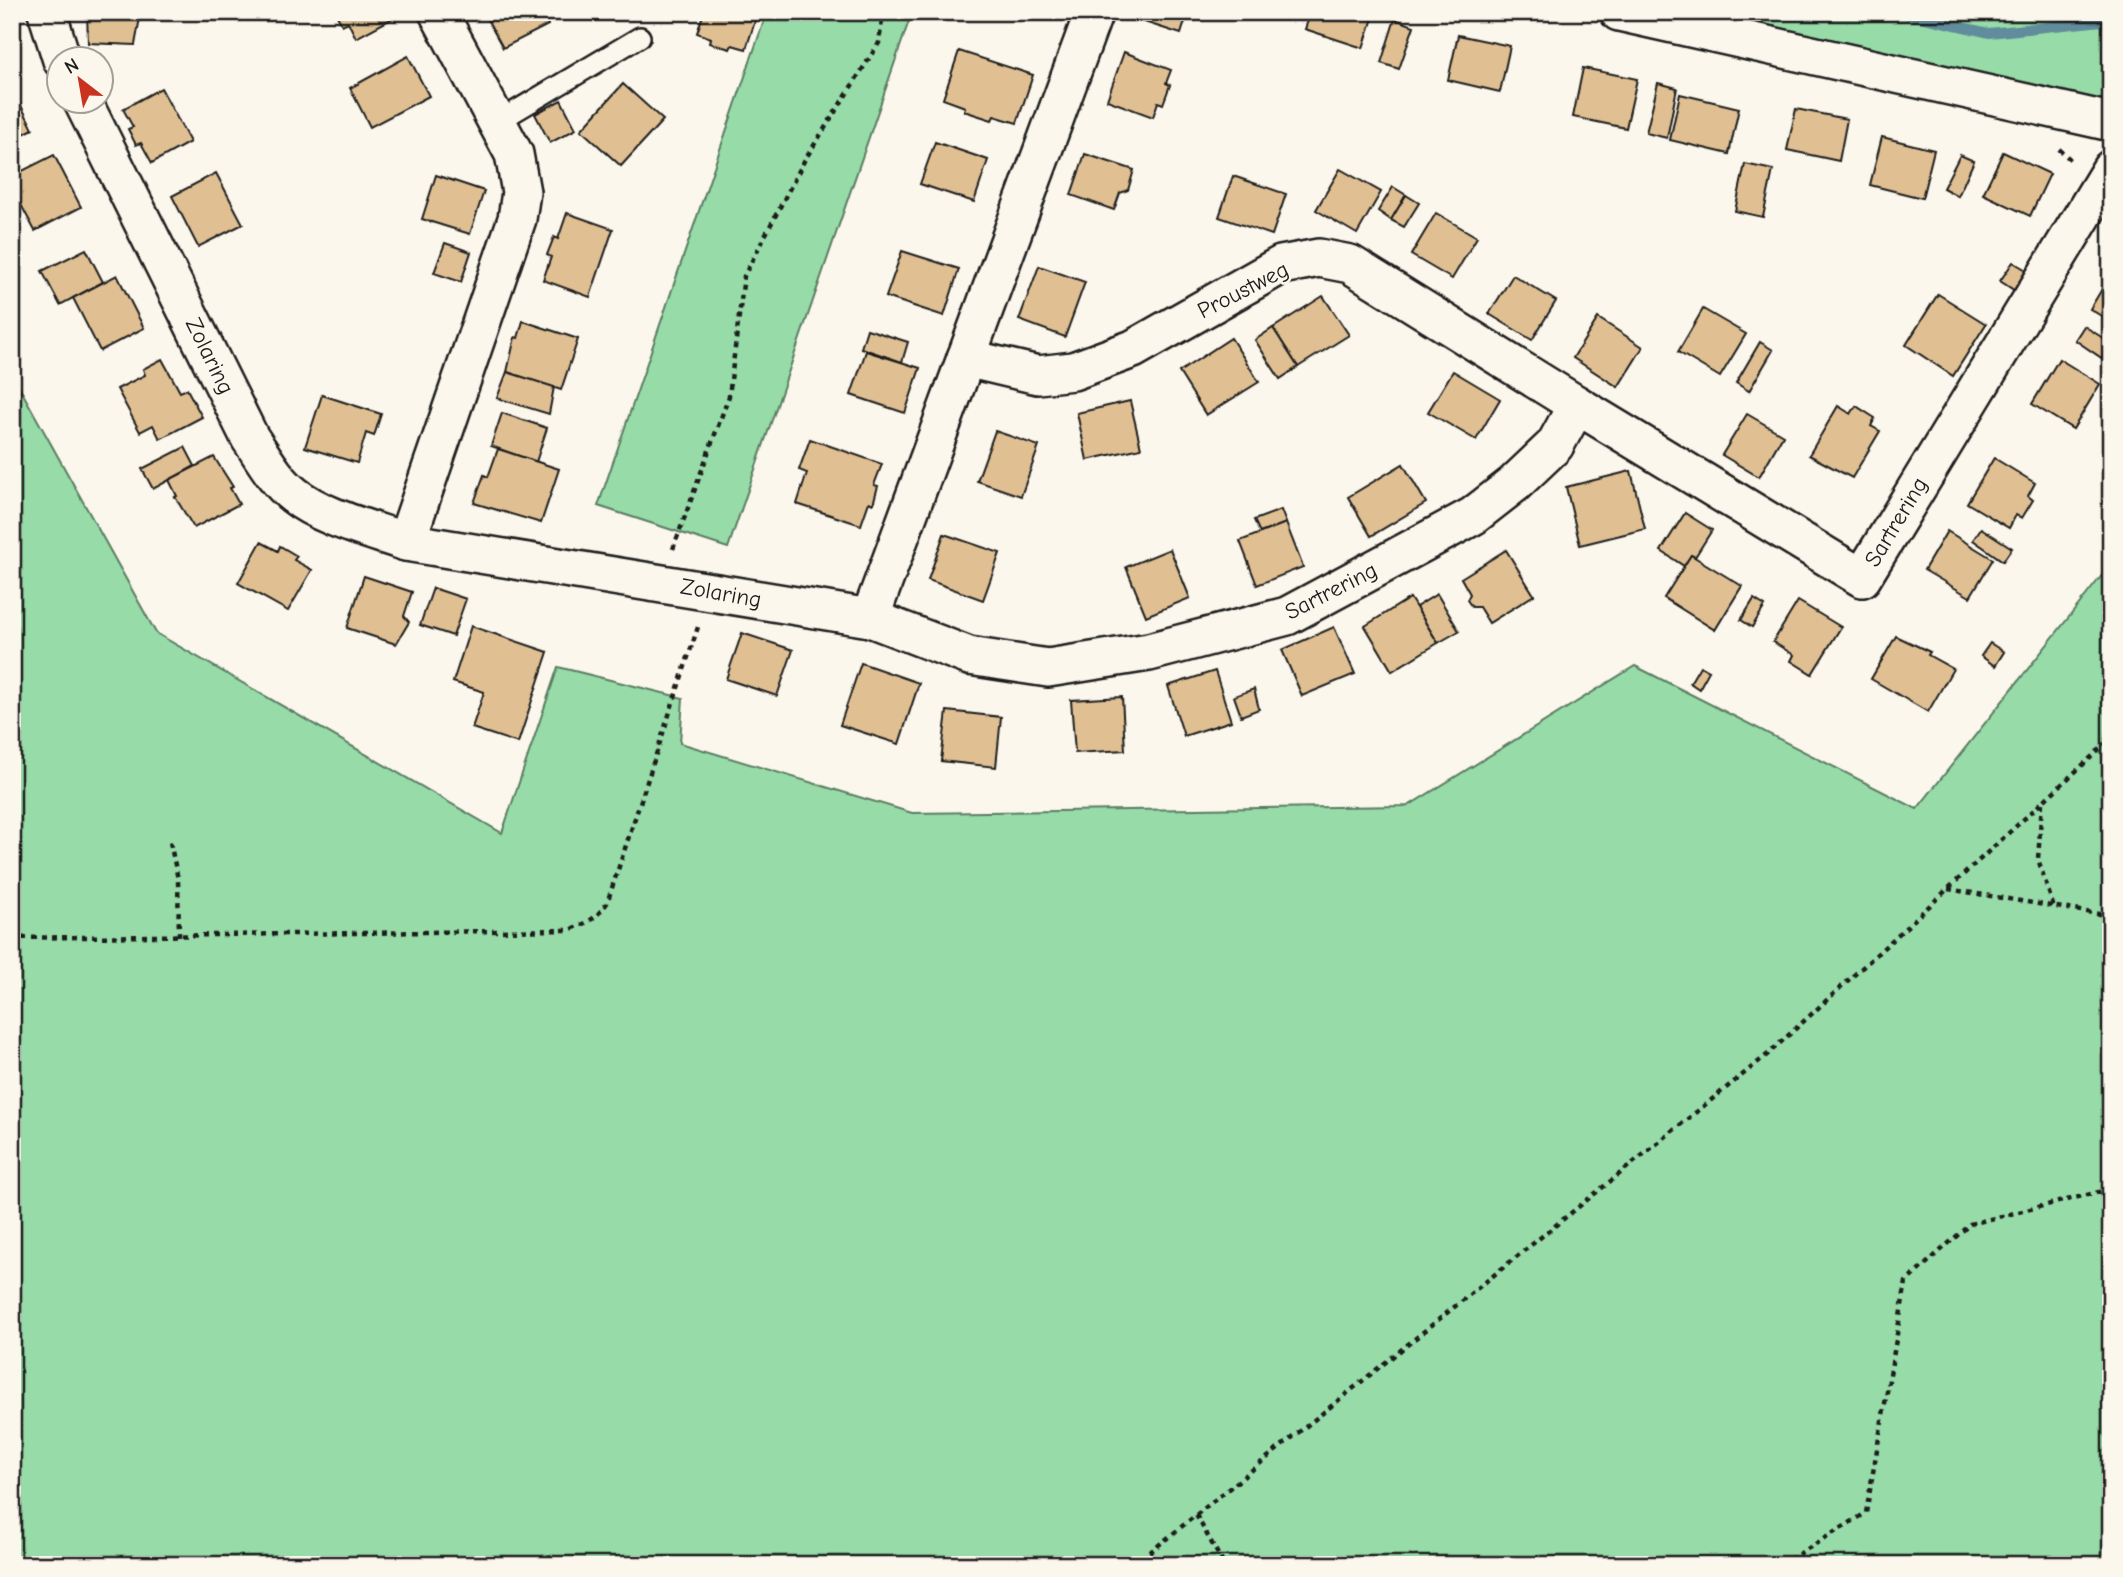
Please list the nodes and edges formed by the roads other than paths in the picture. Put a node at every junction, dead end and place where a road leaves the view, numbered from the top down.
1 (47, 12) edge
2 (438, 12) edge
3 (1094, 12) edge
4 (1619, 12) edge
5 (640, 37) dead end
6 (58, 46) edge
7 (90, 116) edge
8 (497, 122) junction
9 (2111, 122) edge
10 (2111, 169) edge
11 (966, 358) junction
12 (1577, 405) junction
13 (406, 542) junction
14 (870, 618) junction

1 - 6 street
2 - 8 street
3 - 11 street
4 - 9 street
5 - 8 lane
7 - 13 street, Zolaring
8 - 13 street
10 - 12 street, Sartrering
11 - 12 street, Proustweg
11 - 14 street
12 - 14 street, Sartrering
13 - 14 street, Zolaring

